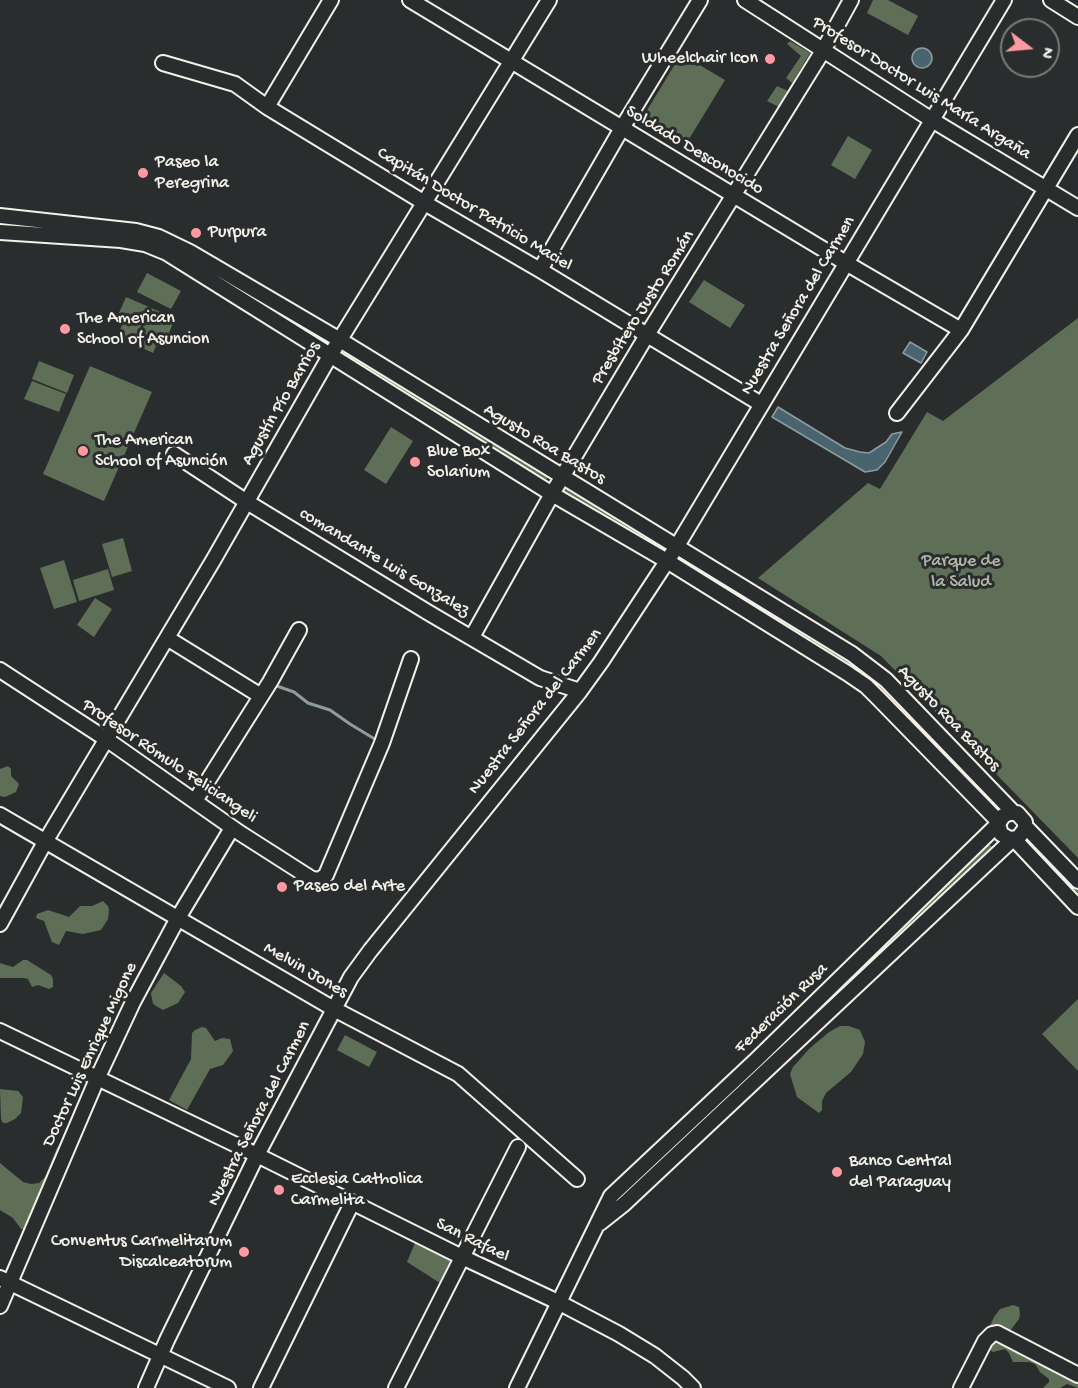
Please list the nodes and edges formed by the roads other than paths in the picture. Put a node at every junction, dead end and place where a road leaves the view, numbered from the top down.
1 (331, 0) edge
2 (410, 0) edge
3 (549, 0) edge
4 (700, 0) edge
5 (745, 0) edge
6 (851, 0) edge
7 (1004, 0) edge
8 (1051, 0) edge
9 (1078, 17) edge
10 (824, 49) junction
11 (512, 62) junction
12 (163, 63) dead end
13 (267, 106) junction
14 (932, 120) junction
15 (622, 128) junction
16 (1078, 135) edge
17 (1046, 189) junction
18 (734, 196) junction
19 (423, 202) junction
20 (1078, 208) edge
21 (0, 216) edge
22 (0, 232) edge
23 (846, 263) junction
24 (540, 270) junction
25 (960, 330) junction
26 (647, 335) junction
27 (340, 340) junction
28 (331, 354) junction
29 (760, 404) junction
30 (897, 413) dead end
31 (174, 454) dead end
32 (562, 477) junction
33 (552, 494) junction
34 (246, 502) junction
35 (677, 546) junction
36 (667, 561) junction
37 (299, 630) dead end
38 (472, 637) junction
39 (167, 638) junction
40 (411, 659) dead end
41 (0, 670) edge
42 (580, 691) junction
43 (261, 696) junction
44 (106, 739) junction
45 (195, 801) junction
46 (1013, 813) junction
47 (0, 815) edge
48 (998, 823) junction
49 (1025, 826) junction
50 (232, 828) junction
51 (1014, 839) junction
52 (45, 843) junction
53 (1078, 881) edge
54 (1078, 907) edge
55 (178, 918) junction
56 (0, 924) edge
57 (334, 1009) junction
58 (0, 1031) edge
59 (97, 1079) junction
60 (518, 1147) dead end
61 (257, 1155) junction
62 (577, 1179) dead end
63 (352, 1203) junction
64 (599, 1224) junction
65 (462, 1257) junction
66 (5, 1280) edge
67 (558, 1302) junction
68 (0, 1306) edge
69 (160, 1356) junction
70 (1078, 1375) edge
71 (146, 1388) edge
72 (228, 1388) edge
73 (261, 1388) edge
74 (396, 1388) edge
75 (517, 1388) edge
76 (693, 1388) edge
77 (962, 1388) edge

1 - 13 street
2 - 11 street, Soldado Desconocido
3 - 11 street, Agustín Pío Barrios
4 - 15 street
5 - 10 street, Profesor Doctor Luis María Argaña
6 - 10 street, Presbítero Justo Román
7 - 14 street, Nuestra Señora del Carmen
8 - 9 street
10 - 14 street, Profesor Doctor Luis María Argaña
10 - 18 street, Presbítero Justo Román
11 - 15 street, Soldado Desconocido
11 - 19 street, Agustín Pío Barrios
12 - 13 street, Capitán Doctor Patricio Maciel
13 - 19 street, Capitán Doctor Patricio Maciel
14 - 17 street, Profesor Doctor Luis María Argaña
14 - 23 street, Nuestra Señora del Carmen
15 - 18 street, Soldado Desconocido
15 - 24 street
16 - 17 street
17 - 20 street, Profesor Doctor Luis María Argaña
17 - 25 street
18 - 23 street, Soldado Desconocido
18 - 26 street, Presbítero Justo Román
19 - 24 street, Capitán Doctor Patricio Maciel
19 - 27 street, Agustín Pío Barrios
21 - 27 street, Agusto Roa Bastos
22 - 28 street, Agusto Roa Bastos
23 - 25 street, Soldado Desconocido
23 - 29 street, Nuestra Señora del Carmen
24 - 26 street, Capitán Doctor Patricio Maciel
25 - 30 street
26 - 29 street, Capitán Doctor Patricio Maciel
26 - 32 street, Presbítero Justo Román
27 - 28 street, Agustín Pío Barrios
27 - 32 street, Agusto Roa Bastos
28 - 33 street, Agusto Roa Bastos
28 - 34 street, Agustín Pío Barrios
29 - 35 street, Nuestra Señora del Carmen
31 - 34 street, comandante Luis Gonzalez
32 - 33 street, Presbítero Justo Román
32 - 35 street, Agusto Roa Bastos
33 - 36 street, Agusto Roa Bastos
33 - 38 street, Presbítero Justo Román
34 - 38 street, comandante Luis Gonzalez
34 - 39 street, Agustín Pío Barrios
35 - 36 street, Nuestra Señora del Carmen
35 - 46 street, Agusto Roa Bastos
36 - 42 street, Nuestra Señora del Carmen
36 - 48 street, Agusto Roa Bastos
37 - 43 street
38 - 42 street, comandante Luis Gonzalez
39 - 43 street
39 - 44 street, Agustín Pío Barrios
40 - 50 street, Profesor Rómulo Feliciangeli
41 - 44 street, Profesor Rómulo Feliciangeli
42 - 57 street, Nuestra Señora del Carmen
43 - 45 street
44 - 45 street, Profesor Rómulo Feliciangeli
44 - 52 street, Agustín Pío Barrios
45 - 50 street, Profesor Rómulo Feliciangeli
46 - 48 street
46 - 49 street
47 - 52 street, Melvin Jones
48 - 51 street
48 - 64 street, Federación Rusa
49 - 51 street
49 - 53 street
50 - 55 street, Doctor Luis Enrique Migone
51 - 54 street
51 - 64 street, Federación Rusa
52 - 55 street, Melvin Jones
52 - 56 street, Agustín Pío Barrios
55 - 57 street, Melvin Jones
55 - 59 street, Doctor Luis Enrique Migone
57 - 61 street, Nuestra Señora del Carmen
57 - 62 street, Melvin Jones
58 - 59 street, San Rafael
59 - 61 street, San Rafael
59 - 66 street, Doctor Luis Enrique Migone
60 - 65 street
61 - 63 street, San Rafael
61 - 69 street, Nuestra Señora del Carmen
63 - 65 street, San Rafael
63 - 73 street
64 - 67 street, Federación Rusa
65 - 67 street, San Rafael
65 - 74 street
66 - 68 street, Doctor Luis Enrique Migone
66 - 69 street
67 - 75 street, Federación Rusa
67 - 76 street, San Rafael
69 - 71 street, Nuestra Señora del Carmen
69 - 72 street
70 - 77 street

